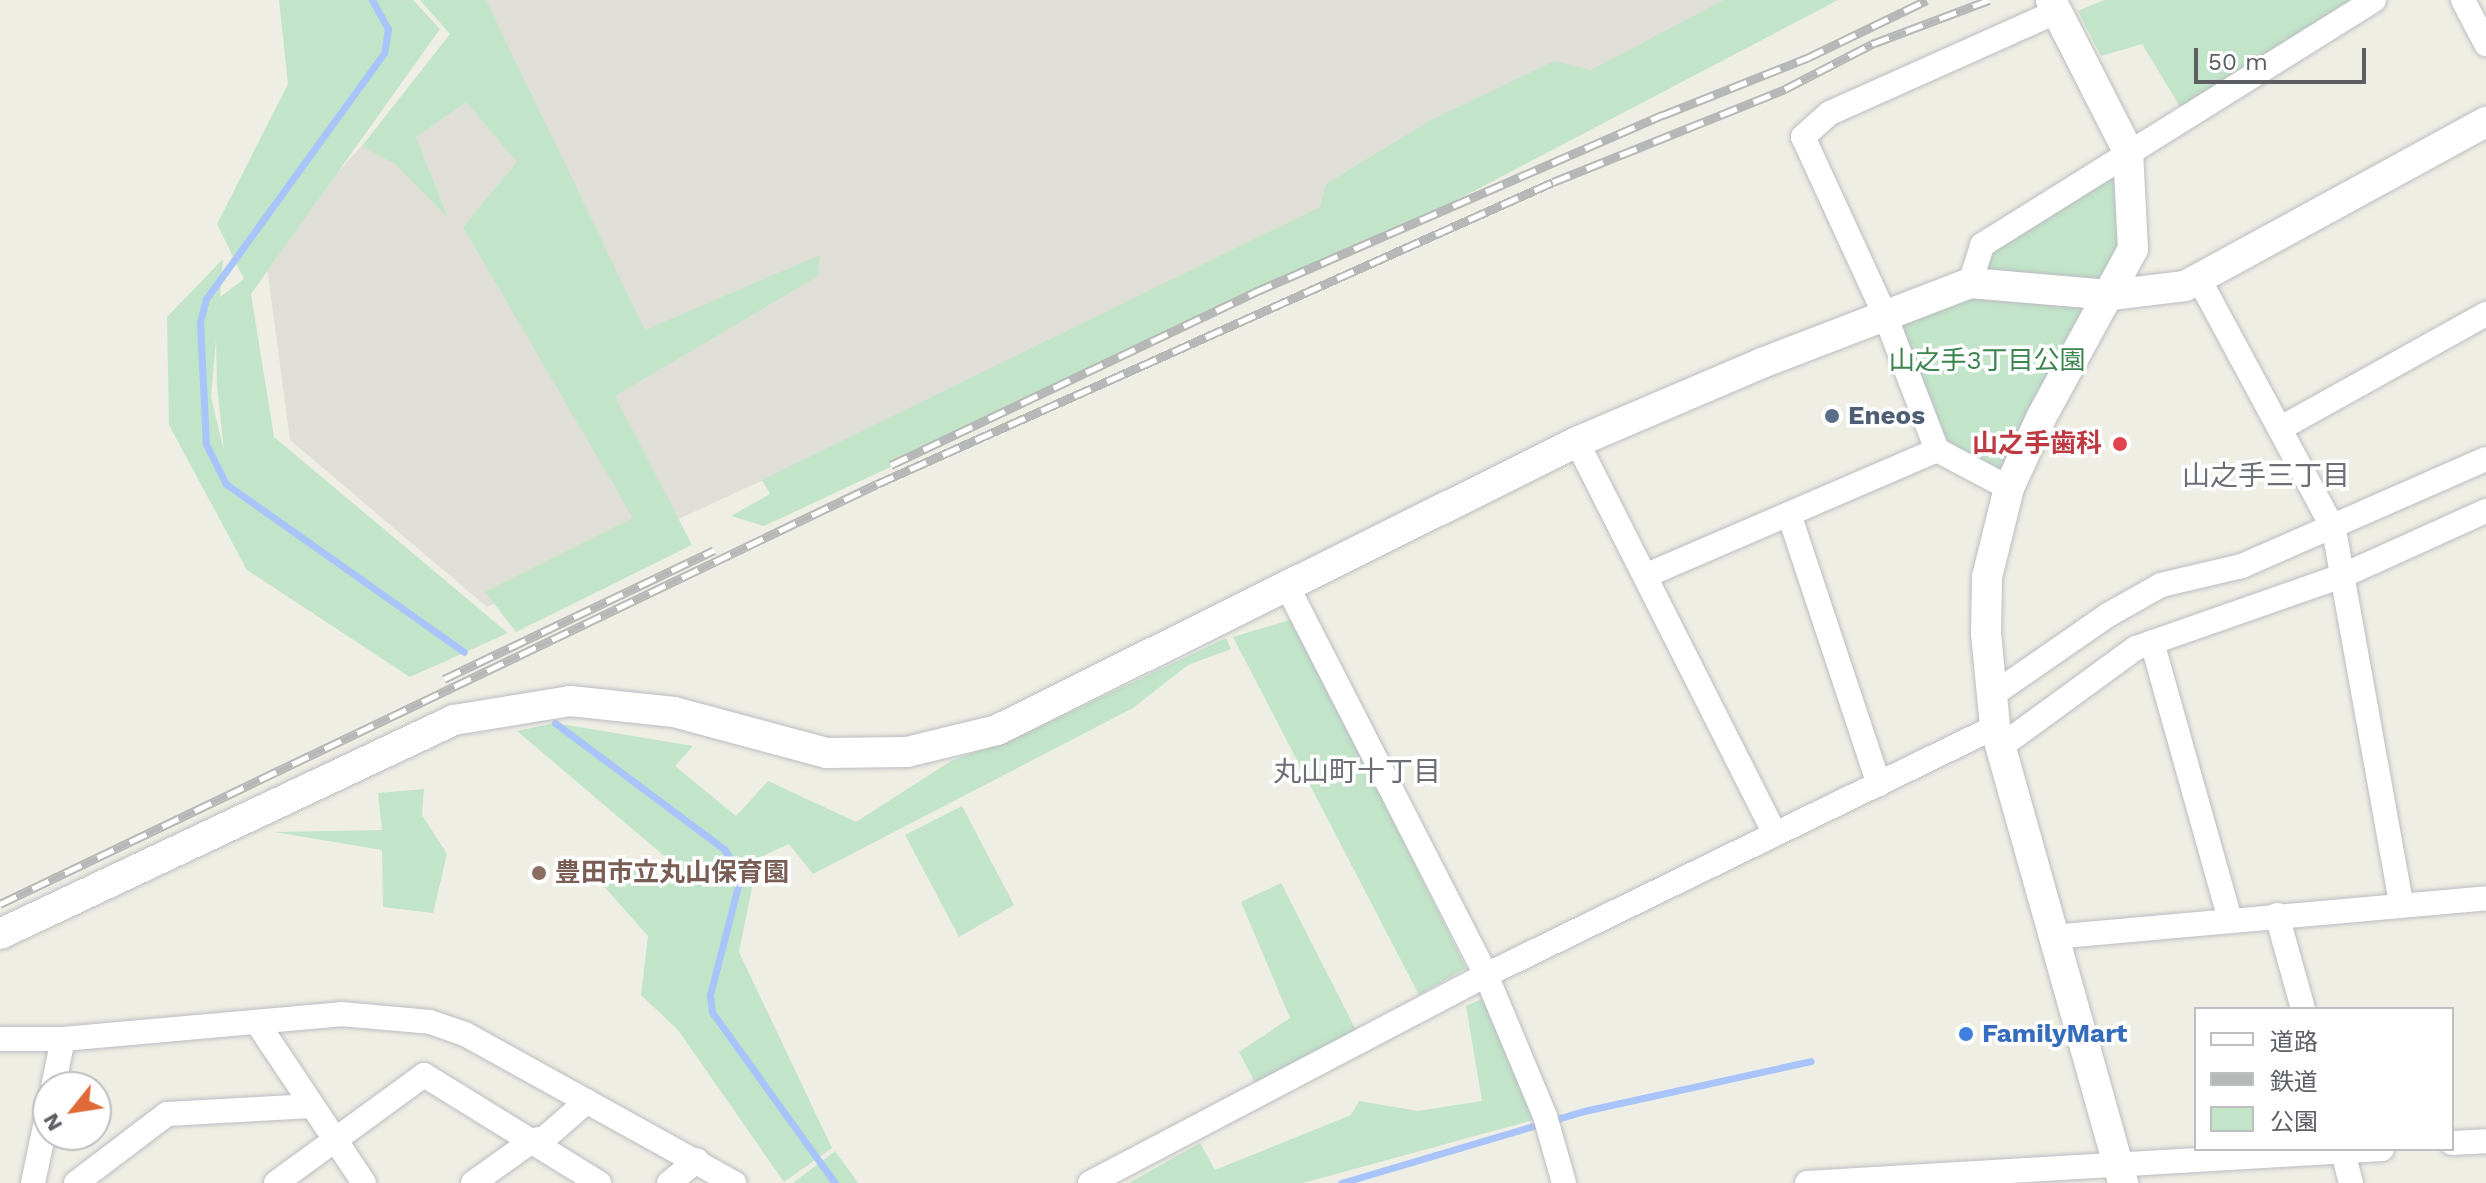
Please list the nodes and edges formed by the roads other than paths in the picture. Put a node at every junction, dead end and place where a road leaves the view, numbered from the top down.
1 (2374, 0) edge
2 (2463, 0) edge
3 (2053, 6) edge
4 (2486, 44) edge
5 (2486, 122) edge
6 (2128, 151) junction
7 (2200, 281) junction
8 (1970, 283) junction
9 (2111, 295) junction
10 (2486, 314) edge
11 (1885, 315) junction
12 (2281, 428) junction
13 (1577, 442) junction
14 (1937, 450) junction
15 (2486, 459) edge
16 (2009, 488) junction
17 (2486, 511) edge
18 (1789, 514) junction
19 (2334, 530) junction
20 (1647, 575) junction
21 (2344, 575) junction
22 (1287, 586) junction
23 (2152, 642) junction
24 (1991, 696) junction
25 (1997, 737) junction
26 (1879, 784) junction
27 (1775, 834) junction
28 (2486, 898) edge
29 (2401, 904) junction
30 (2277, 915) junction
31 (2230, 920) junction
32 (0, 934) edge
33 (2053, 937) junction
34 (1486, 975) junction
35 (2302, 1007) edge
36 (258, 1024) junction
37 (0, 1039) edge
38 (63, 1039) junction
39 (56, 1071) edge
40 (587, 1101) junction
41 (312, 1106) junction
42 (335, 1140) junction
43 (533, 1140) junction
44 (2486, 1141) edge
45 (2454, 1143) edge
46 (40, 1151) edge
47 (2343, 1151) edge
48 (697, 1160) junction
49 (2120, 1174) edge
50 (33, 1183) edge
51 (76, 1183) edge
52 (276, 1183) edge
53 (364, 1183) edge
54 (473, 1183) edge
55 (599, 1183) edge
56 (669, 1183) edge
57 (734, 1183) edge
58 (1090, 1183) edge
59 (1564, 1183) edge
60 (1807, 1183) edge
61 (2351, 1183) edge

1 - 6 street
2 - 4 street
3 - 6 street
3 - 11 street
5 - 7 street
6 - 8 street
6 - 9 street
7 - 9 street
7 - 12 street
8 - 9 street
8 - 11 street
9 - 16 street
10 - 12 street
11 - 13 street
11 - 14 street
12 - 19 street
13 - 20 street
13 - 22 street
14 - 16 street
14 - 18 street
15 - 19 street
16 - 24 street
17 - 21 street
18 - 20 street
18 - 26 street
19 - 21 street
19 - 24 street
20 - 27 street
21 - 23 street
21 - 29 street
22 - 32 street
22 - 34 street
23 - 25 street
23 - 31 street
24 - 25 street
25 - 26 street
25 - 33 street
26 - 27 street
27 - 34 street
28 - 29 street
29 - 30 street
30 - 31 street
30 - 35 street
31 - 33 street
33 - 49 street
34 - 58 street
34 - 59 street
36 - 38 street
36 - 40 street
36 - 41 street
37 - 38 street
38 - 39 street
40 - 43 street
40 - 48 street
41 - 42 street
41 - 51 street
42 - 43 street
42 - 52 street
42 - 53 street
43 - 54 street
43 - 55 street
44 - 45 street
46 - 50 street
47 - 49 street
47 - 61 street
48 - 56 street
48 - 57 street
49 - 60 street

